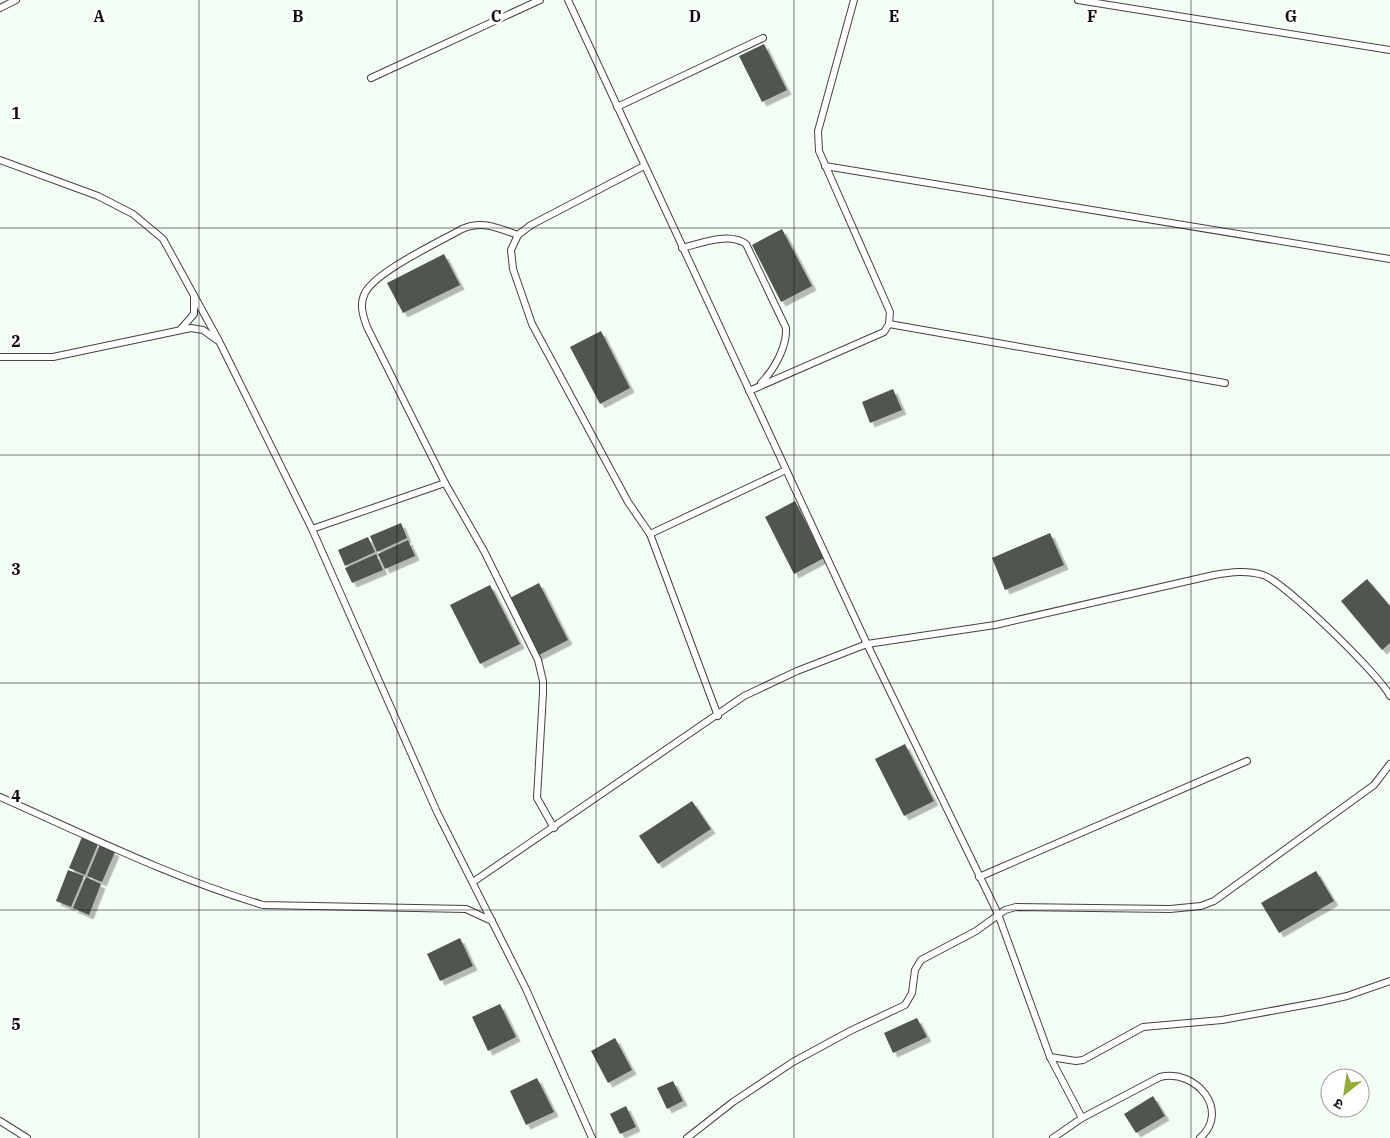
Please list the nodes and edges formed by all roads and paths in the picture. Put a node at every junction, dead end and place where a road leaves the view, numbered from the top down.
1 (16, 0) edge
2 (540, 0) edge
3 (568, 0) edge
4 (854, 0) edge
5 (1078, 0) edge
6 (0, 8) edge
7 (763, 38) dead end
8 (1390, 50) edge
9 (372, 78) dead end
10 (617, 107) junction
11 (0, 160) edge
12 (644, 166) junction
13 (826, 166) junction
14 (518, 235) junction
15 (682, 248) junction
16 (1390, 259) edge
17 (194, 293) junction
18 (889, 324) junction
19 (180, 330) junction
20 (219, 341) junction
21 (0, 357) edge
22 (1225, 383) dead end
23 (749, 390) junction
24 (786, 470) junction
25 (445, 483) junction
26 (312, 529) junction
27 (650, 534) junction
28 (867, 644) junction
29 (1390, 696) edge
30 (718, 716) junction
31 (1247, 761) dead end
32 (1390, 764) edge
33 (0, 798) edge
34 (554, 828) junction
35 (980, 877) junction
36 (473, 882) junction
37 (998, 914) junction
38 (494, 922) junction
39 (1390, 981) edge
40 (1050, 1057) junction
41 (1082, 1118) junction
42 (0, 1121) edge
43 (27, 1138) edge
44 (592, 1138) edge
45 (687, 1138) edge
46 (1053, 1138) edge
47 (1200, 1138) edge

1 - 6 lane
2 - 9 lane
3 - 10 lane
4 - 13 lane
5 - 8 lane
7 - 10 lane
10 - 12 lane
11 - 17 lane
12 - 14 lane
12 - 15 lane
13 - 16 lane
13 - 18 lane
14 - 25 lane
14 - 27 lane
15 - 23 lane
15 - 23 lane
17 - 19 lane
17 - 20 lane
18 - 22 lane
18 - 23 lane
19 - 20 lane
19 - 21 lane
20 - 26 lane
23 - 24 lane
24 - 27 lane
24 - 28 lane
25 - 26 lane
25 - 34 lane
26 - 36 lane
27 - 30 lane
28 - 29 lane
28 - 30 lane
28 - 35 lane
30 - 34 lane
31 - 35 lane
32 - 37 lane
33 - 38 lane
34 - 36 lane
35 - 37 lane
36 - 38 lane
37 - 40 lane
37 - 45 lane
38 - 44 lane
39 - 40 lane
40 - 41 lane
41 - 46 lane
41 - 47 lane
42 - 43 lane

